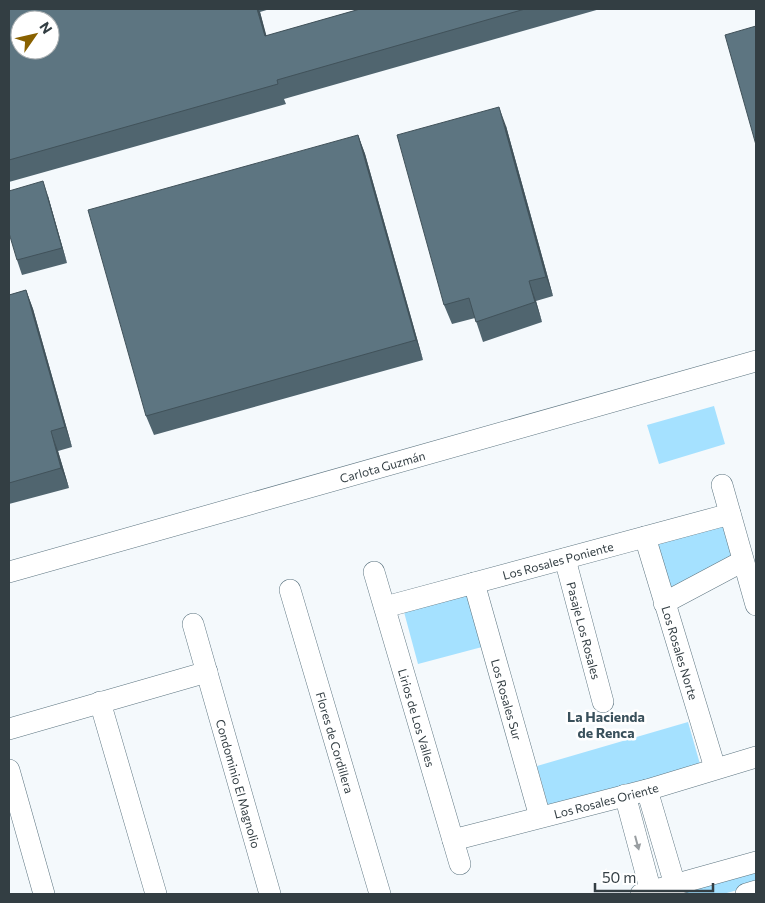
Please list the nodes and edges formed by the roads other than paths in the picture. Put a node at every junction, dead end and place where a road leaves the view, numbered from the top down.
1 (756, 361) edge
2 (722, 485) dead end
3 (730, 514) junction
4 (645, 537) junction
5 (565, 559) junction
6 (743, 561) junction
7 (9, 572) edge
8 (374, 572) dead end
9 (474, 583) junction
10 (290, 590) dead end
11 (664, 602) junction
12 (756, 605) edge
13 (385, 607) junction
14 (193, 624) dead end
15 (207, 672) junction
16 (100, 702) junction
17 (604, 702) dead end
18 (9, 729) edge
19 (756, 757) edge
20 (715, 768) junction
21 (9, 770) edge
22 (647, 790) junction
23 (625, 796) junction
24 (540, 817) junction
25 (453, 840) junction
26 (756, 862) edge
27 (460, 864) dead end
28 (675, 885) junction
29 (756, 892) edge
30 (646, 893) edge
31 (44, 894) edge
32 (156, 894) edge
33 (270, 894) edge
34 (380, 894) edge
35 (746, 894) edge

1 - 7 street, Carlota Guzmán
2 - 3 street
3 - 4 street, Los Rosales Poniente
3 - 6 street
4 - 5 street, Los Rosales Poniente
4 - 11 street, Los Rosales Norte
5 - 9 street, Los Rosales Poniente
5 - 17 street, Pasaje Los Rosales
6 - 11 street
6 - 12 street
8 - 13 street, Lirios de Los Valles
9 - 13 street, Los Rosales Poniente
9 - 24 street, Los Rosales Sur
10 - 34 street, Flores de Cordillera
11 - 20 street, Los Rosales Norte
13 - 25 street, Lirios de Los Valles
14 - 15 street, Condominio El Magnolio
15 - 16 street
15 - 33 street, Condominio El Magnolio
16 - 18 street
16 - 32 street
19 - 20 street, Los Rosales Oriente
20 - 22 street, Los Rosales Oriente
21 - 31 street
22 - 23 street, Los Rosales Oriente
22 - 28 street
23 - 24 street, Los Rosales Oriente
23 -> 30 street
24 - 25 street, Los Rosales Oriente
25 - 27 street, Lirios de Los Valles
26 - 28 street
28 - 30 street
29 - 35 street

